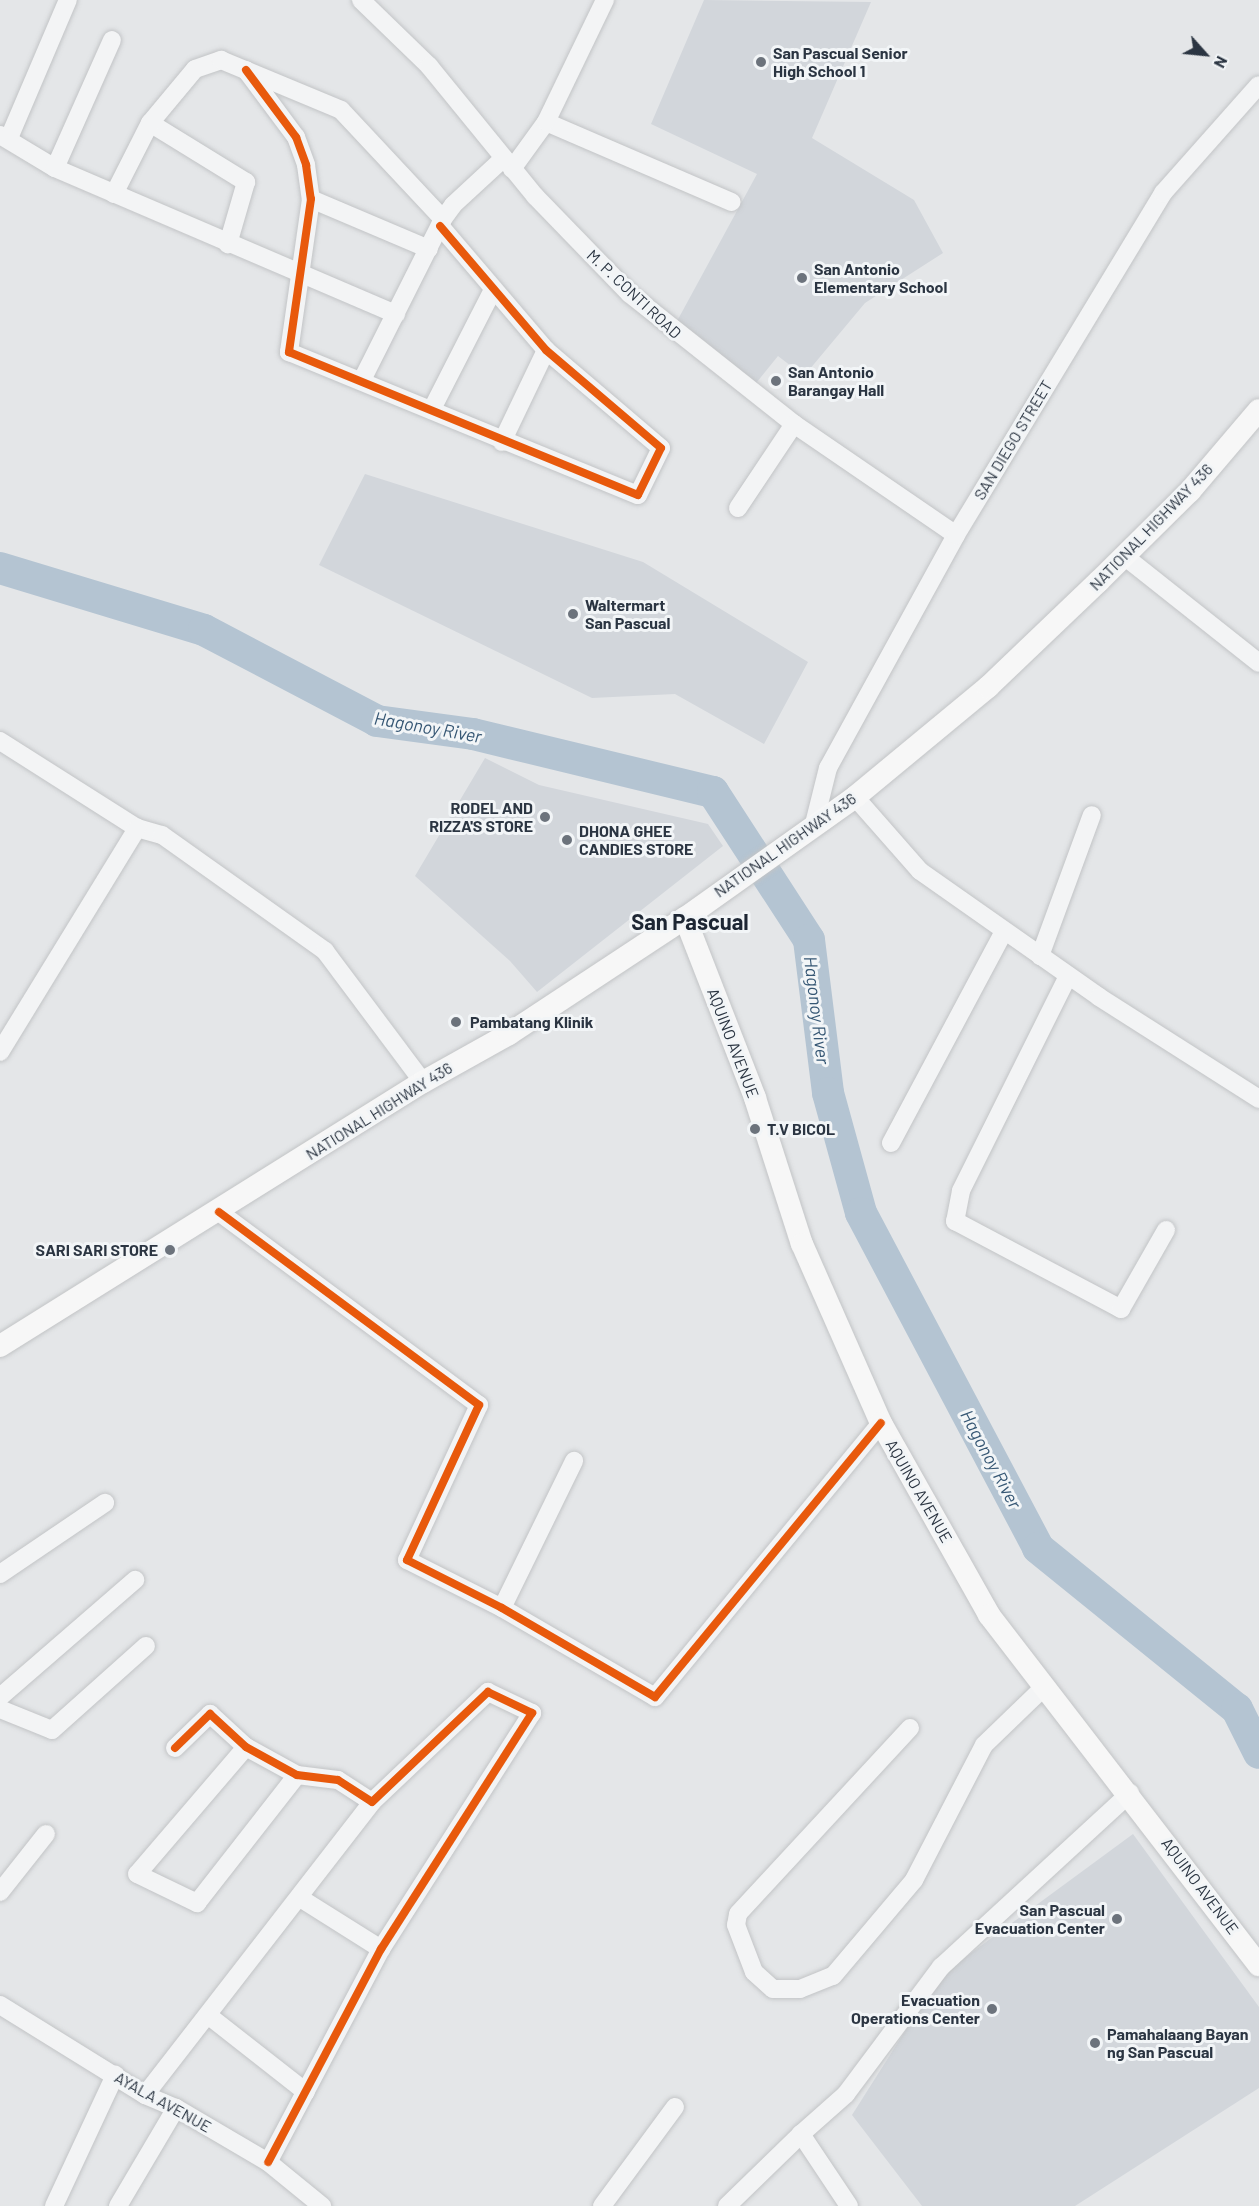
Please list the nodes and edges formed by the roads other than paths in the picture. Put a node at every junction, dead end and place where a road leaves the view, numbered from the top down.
1 (68, 0) edge
2 (361, 0) edge
3 (605, 0) edge
4 (112, 40) dead end
5 (246, 70) junction
6 (1259, 84) edge
7 (546, 122) junction
8 (150, 123) junction
9 (5, 136) edge
10 (508, 163) junction
11 (55, 168) junction
12 (114, 194) junction
13 (311, 200) junction
14 (732, 202) dead end
15 (441, 223) junction
16 (228, 244) junction
17 (429, 249) junction
18 (300, 276) junction
19 (494, 290) junction
20 (396, 314) junction
21 (546, 350) junction
22 (362, 380) junction
23 (432, 408) junction
24 (1259, 410) edge
25 (794, 424) junction
26 (502, 442) junction
27 (738, 508) dead end
28 (956, 535) junction
29 (1124, 556) junction
30 (1259, 663) edge
31 (0, 741) edge
32 (855, 796) junction
33 (1092, 815) dead end
34 (814, 824) junction
35 (137, 828) junction
36 (685, 918) junction
37 (1004, 931) junction
38 (1040, 956) junction
39 (1068, 976) junction
40 (0, 1052) edge
41 (423, 1082) junction
42 (1259, 1099) edge
43 (891, 1143) dead end
44 (219, 1212) junction
45 (1166, 1230) dead end
46 (0, 1346) edge
47 (881, 1423) junction
48 (574, 1461) dead end
49 (105, 1503) dead end
50 (0, 1575) edge
51 (135, 1580) dead end
52 (502, 1608) junction
53 (146, 1646) dead end
54 (1046, 1686) junction
55 (0, 1697) edge
56 (0, 1709) edge
57 (910, 1728) dead end
58 (246, 1747) junction
59 (175, 1748) dead end
60 (297, 1775) junction
61 (1130, 1793) junction
62 (372, 1802) junction
63 (46, 1834) dead end
64 (0, 1892) edge
65 (300, 1898) junction
66 (381, 1950) junction
67 (1259, 1965) edge
68 (0, 2005) edge
69 (209, 2016) junction
70 (115, 2076) junction
71 (306, 2092) junction
72 (146, 2095) junction
73 (176, 2108) junction
74 (675, 2108) dead end
75 (801, 2134) junction
76 (268, 2162) junction
77 (54, 2206) edge
78 (118, 2206) edge
79 (322, 2206) edge
80 (602, 2206) edge
81 (727, 2206) edge
82 (849, 2206) edge

1 - 9 street
2 - 10 street, M. P. CONTI ROAD
3 - 7 street
4 - 11 street
5 - 8 street
5 - 13 street
5 - 15 street
6 - 28 street, SAN DIEGO STREET
7 - 10 street
7 - 14 street
8 - 12 street
8 - 16 street
9 - 11 street
10 - 15 street
10 - 25 street, M. P. CONTI ROAD
11 - 12 street
12 - 16 street
13 - 17 street
13 - 18 street
15 - 17 street
15 - 19 street
16 - 18 street
17 - 20 street
18 - 20 street
18 - 22 street
19 - 21 street
19 - 23 street
20 - 22 street
21 - 26 street
21 - 26 street
22 - 23 street
23 - 26 street
24 - 29 main road, NATIONAL HIGHWAY 436
25 - 27 street
25 - 28 street, M. P. CONTI ROAD
28 - 34 street, SAN DIEGO STREET
29 - 30 street
29 - 32 main road, NATIONAL HIGHWAY 436
31 - 35 street
32 - 34 main road, NATIONAL HIGHWAY 436
32 - 37 street
33 - 38 street
34 - 36 main road, NATIONAL HIGHWAY 436
35 - 40 street
35 - 41 street
36 - 41 main road, NATIONAL HIGHWAY 436
36 - 47 main road, AQUINO AVENUE
37 - 38 street
37 - 43 street
38 - 39 street
39 - 42 street
39 - 45 street
41 - 44 main road, NATIONAL HIGHWAY 436
44 - 46 main road, NATIONAL HIGHWAY 436
44 - 52 street
47 - 52 street
47 - 54 main road, AQUINO AVENUE
48 - 52 street
49 - 50 street
51 - 55 street
53 - 56 street
54 - 57 street
54 - 61 main road, AQUINO AVENUE
58 - 59 street
58 - 60 street
58 - 60 street
60 - 62 street
61 - 67 main road, AQUINO AVENUE
61 - 75 street
62 - 65 street
62 - 66 street
63 - 64 street
65 - 66 street
65 - 69 street
66 - 71 street
68 - 70 street, AYALA AVENUE
69 - 71 street
69 - 72 street
70 - 72 street, AYALA AVENUE
70 - 77 street
71 - 76 street
72 - 73 street, AYALA AVENUE
73 - 76 street, AYALA AVENUE
73 - 78 street
74 - 80 street
75 - 81 street
75 - 82 street
76 - 79 street, AYALA AVENUE

